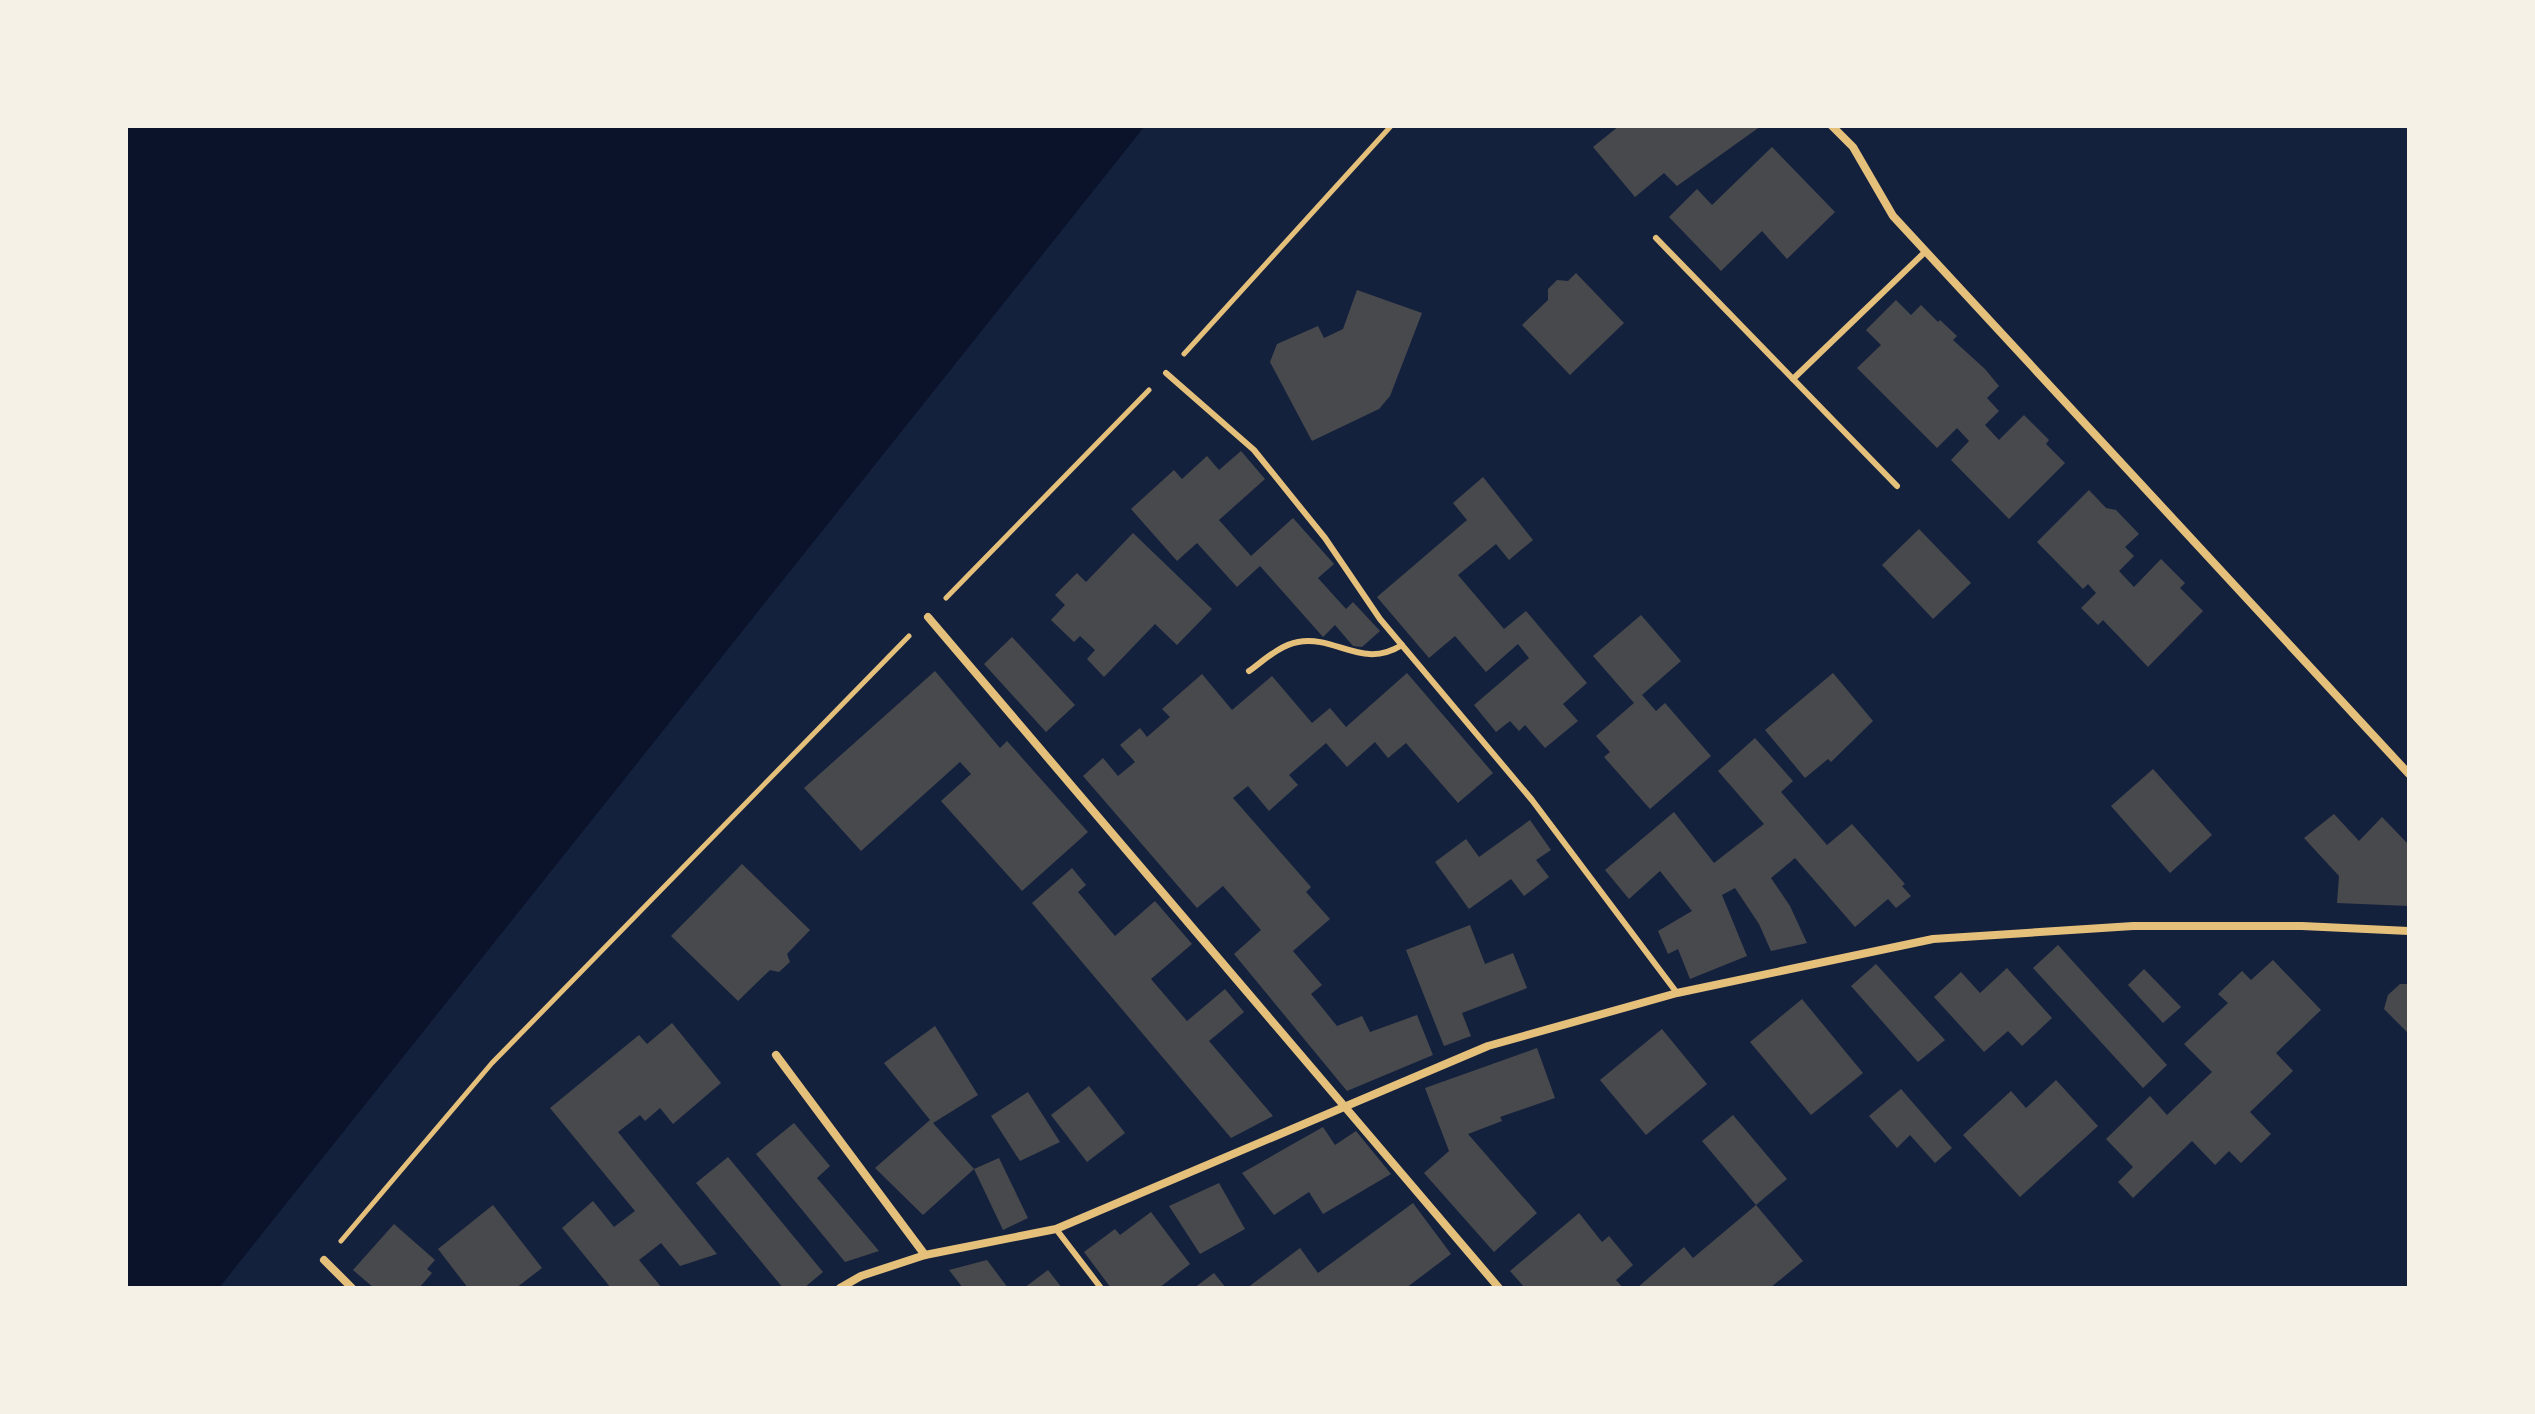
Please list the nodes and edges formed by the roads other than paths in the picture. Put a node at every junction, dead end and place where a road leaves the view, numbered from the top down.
1 (1832, 126) edge
2 (1656, 238) dead end
3 (1926, 251) junction
4 (1166, 373) road end
5 (1793, 379) junction
6 (1897, 486) dead end
7 (928, 617) road end
8 (1402, 645) junction
9 (1249, 671) dead end
10 (2409, 774) edge
11 (2409, 931) edge
12 (1677, 993) junction
13 (776, 1055) dead end
14 (1347, 1105) junction
15 (1056, 1229) junction
16 (925, 1255) junction
17 (324, 1260) road end
18 (352, 1288) edge
19 (840, 1288) edge
20 (1101, 1288) edge
21 (1499, 1288) edge

1 - 3 street
2 - 5 lane
3 - 5 lane
3 - 10 street
4 - 8 lane
5 - 6 lane
7 - 14 street
8 - 9 lane
8 - 12 lane
11 - 12 street
12 - 14 street
13 - 16 street
14 - 15 street
14 - 21 street
15 - 16 street
15 - 20 lane
16 - 19 street
17 - 18 street

